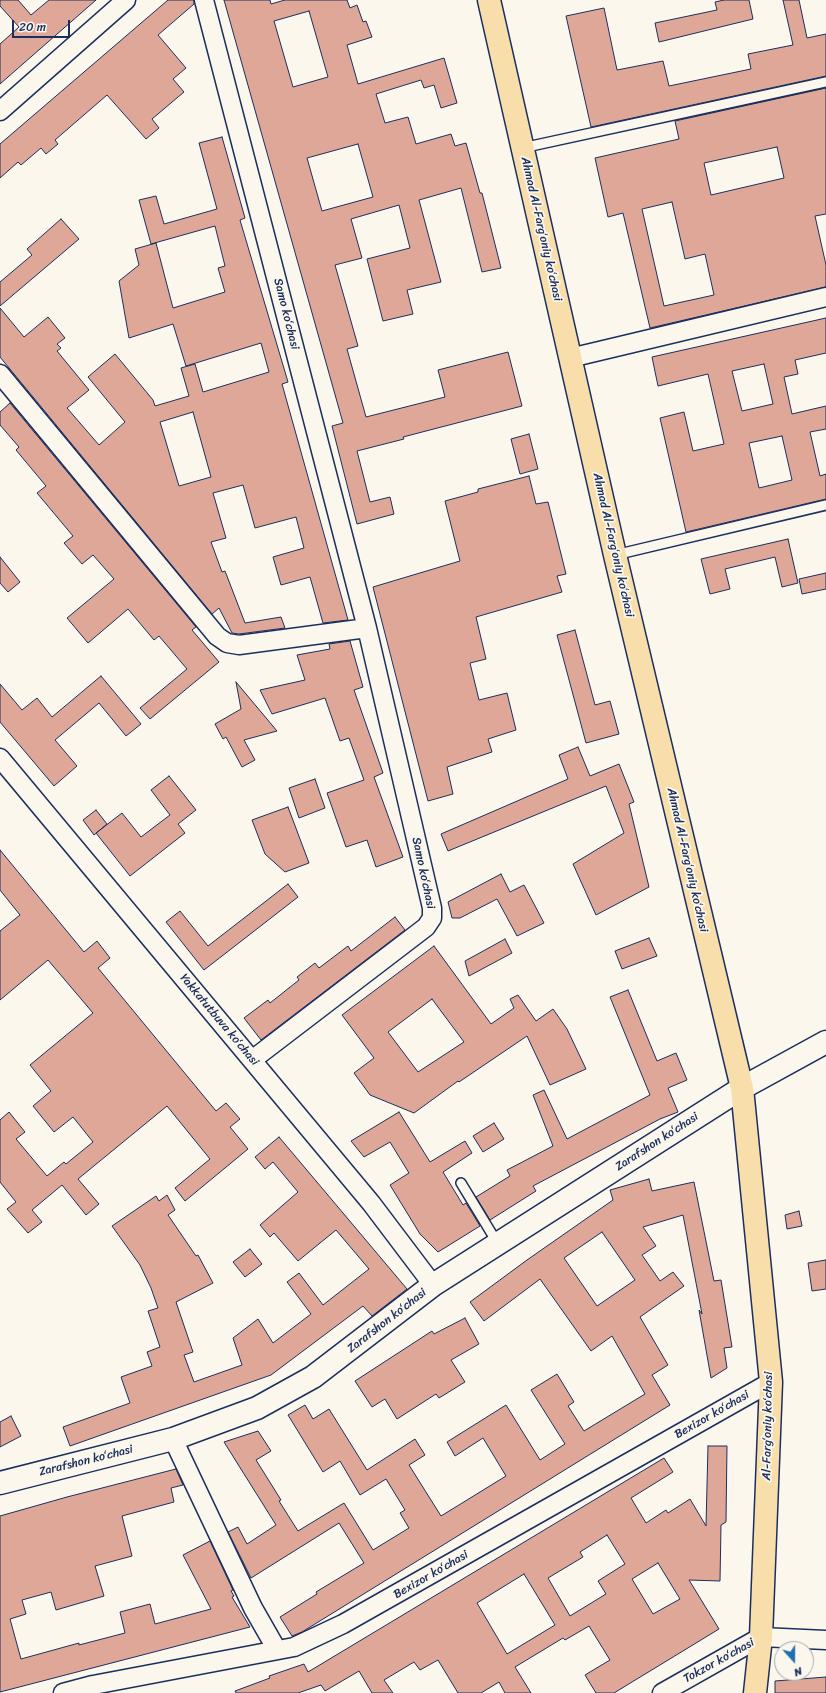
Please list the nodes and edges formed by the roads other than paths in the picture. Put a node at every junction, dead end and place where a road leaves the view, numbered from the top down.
1 (126, 0) edge
2 (204, 0) edge
3 (489, 0) edge
4 (826, 82) edge
5 (0, 111) edge
6 (522, 148) junction
7 (826, 297) edge
8 (570, 358) junction
9 (0, 374) edge
10 (826, 505) edge
11 (614, 555) junction
12 (367, 628) junction
13 (0, 758) edge
14 (826, 1042) edge
15 (252, 1060) junction
16 (742, 1088) junction
17 (461, 1183) dead end
18 (498, 1244) junction
19 (433, 1285) junction
20 (771, 1382) junction
21 (173, 1439) junction
22 (0, 1483) edge
23 (761, 1637) junction
24 (826, 1640) edge
25 (278, 1650) junction
26 (63, 1693) edge
27 (662, 1693) edge
28 (755, 1693) edge

1 - 5 street
2 - 12 street, Samo koʻchasi
3 - 6 main road, Ahmad Al-Fargʻoniy koʻchasi
4 - 6 lane
6 - 8 main road, Ahmad Al-Fargʻoniy koʻchasi
7 - 8 street
8 - 11 main road, Ahmad Al-Fargʻoniy koʻchasi
9 - 12 street
10 - 11 lane
11 - 16 main road, Ahmad Al-Fargʻoniy koʻchasi
12 - 15 street, Samo koʻchasi
13 - 15 street, Yakkatutbuva koʻchasi
14 - 16 main road, Zarafshon koʻchasi
15 - 19 street, Yakkatutbuva koʻchasi
16 - 18 main road, Zarafshon koʻchasi
16 - 20 main road, Al-Fargʻoniy koʻchasi
17 - 18 lane
18 - 19 main road, Zarafshon koʻchasi
19 - 21 main road, Zarafshon koʻchasi
20 - 23 main road, Al-Fargʻoniy koʻchasi
20 - 25 street, Bexizor koʻchasi
21 - 22 main road, Zarafshon koʻchasi
21 - 25 street
23 - 24 street, Tokzor koʻchasi
23 - 27 street, Tokzor koʻchasi
23 - 28 main road, Al-Fargʻoniy koʻchasi
25 - 26 street, Bexizor koʻchasi

